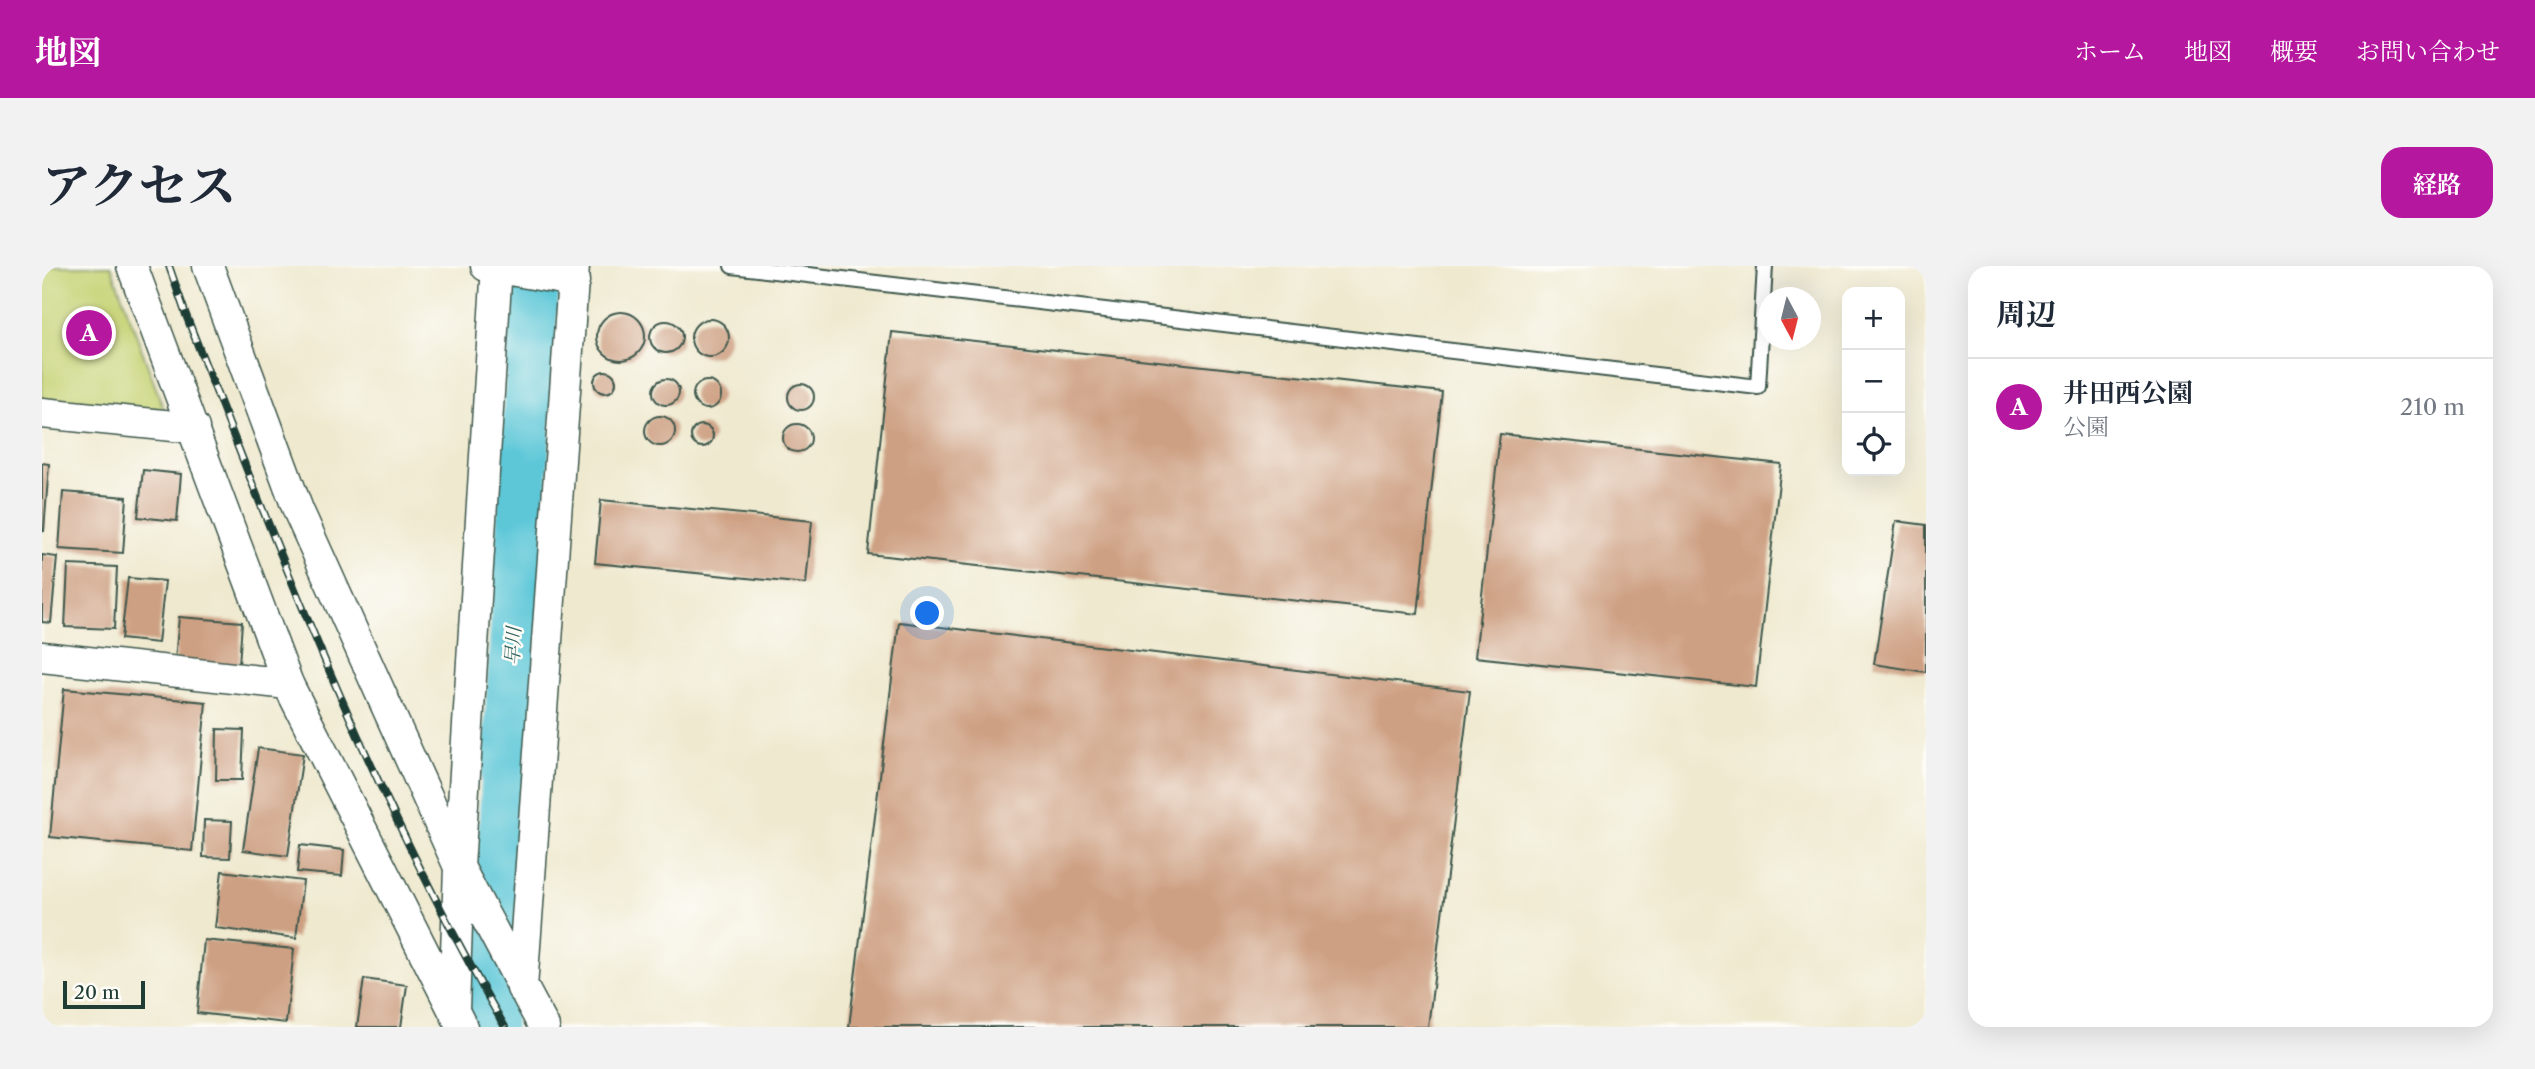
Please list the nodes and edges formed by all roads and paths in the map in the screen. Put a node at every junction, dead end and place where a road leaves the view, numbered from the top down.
1 (132, 266) edge
2 (208, 266) edge
3 (732, 266) edge
4 (1765, 266) edge
5 (493, 267) edge
6 (574, 274) edge
7 (42, 413) edge
8 (194, 428) junction
9 (42, 657) edge
10 (288, 684) junction
11 (459, 867) junction
12 (522, 989) junction
13 (456, 1021) edge
14 (520, 1027) edge
15 (544, 1027) edge

1 - 8 street
2 - 11 street
3 - 4 lane
5 - 6 street
5 - 11 street
6 - 12 street
7 - 8 street
8 - 10 street
9 - 10 street
10 - 13 street
11 - 12 street
11 - 13 street
12 - 14 street
12 - 15 street

